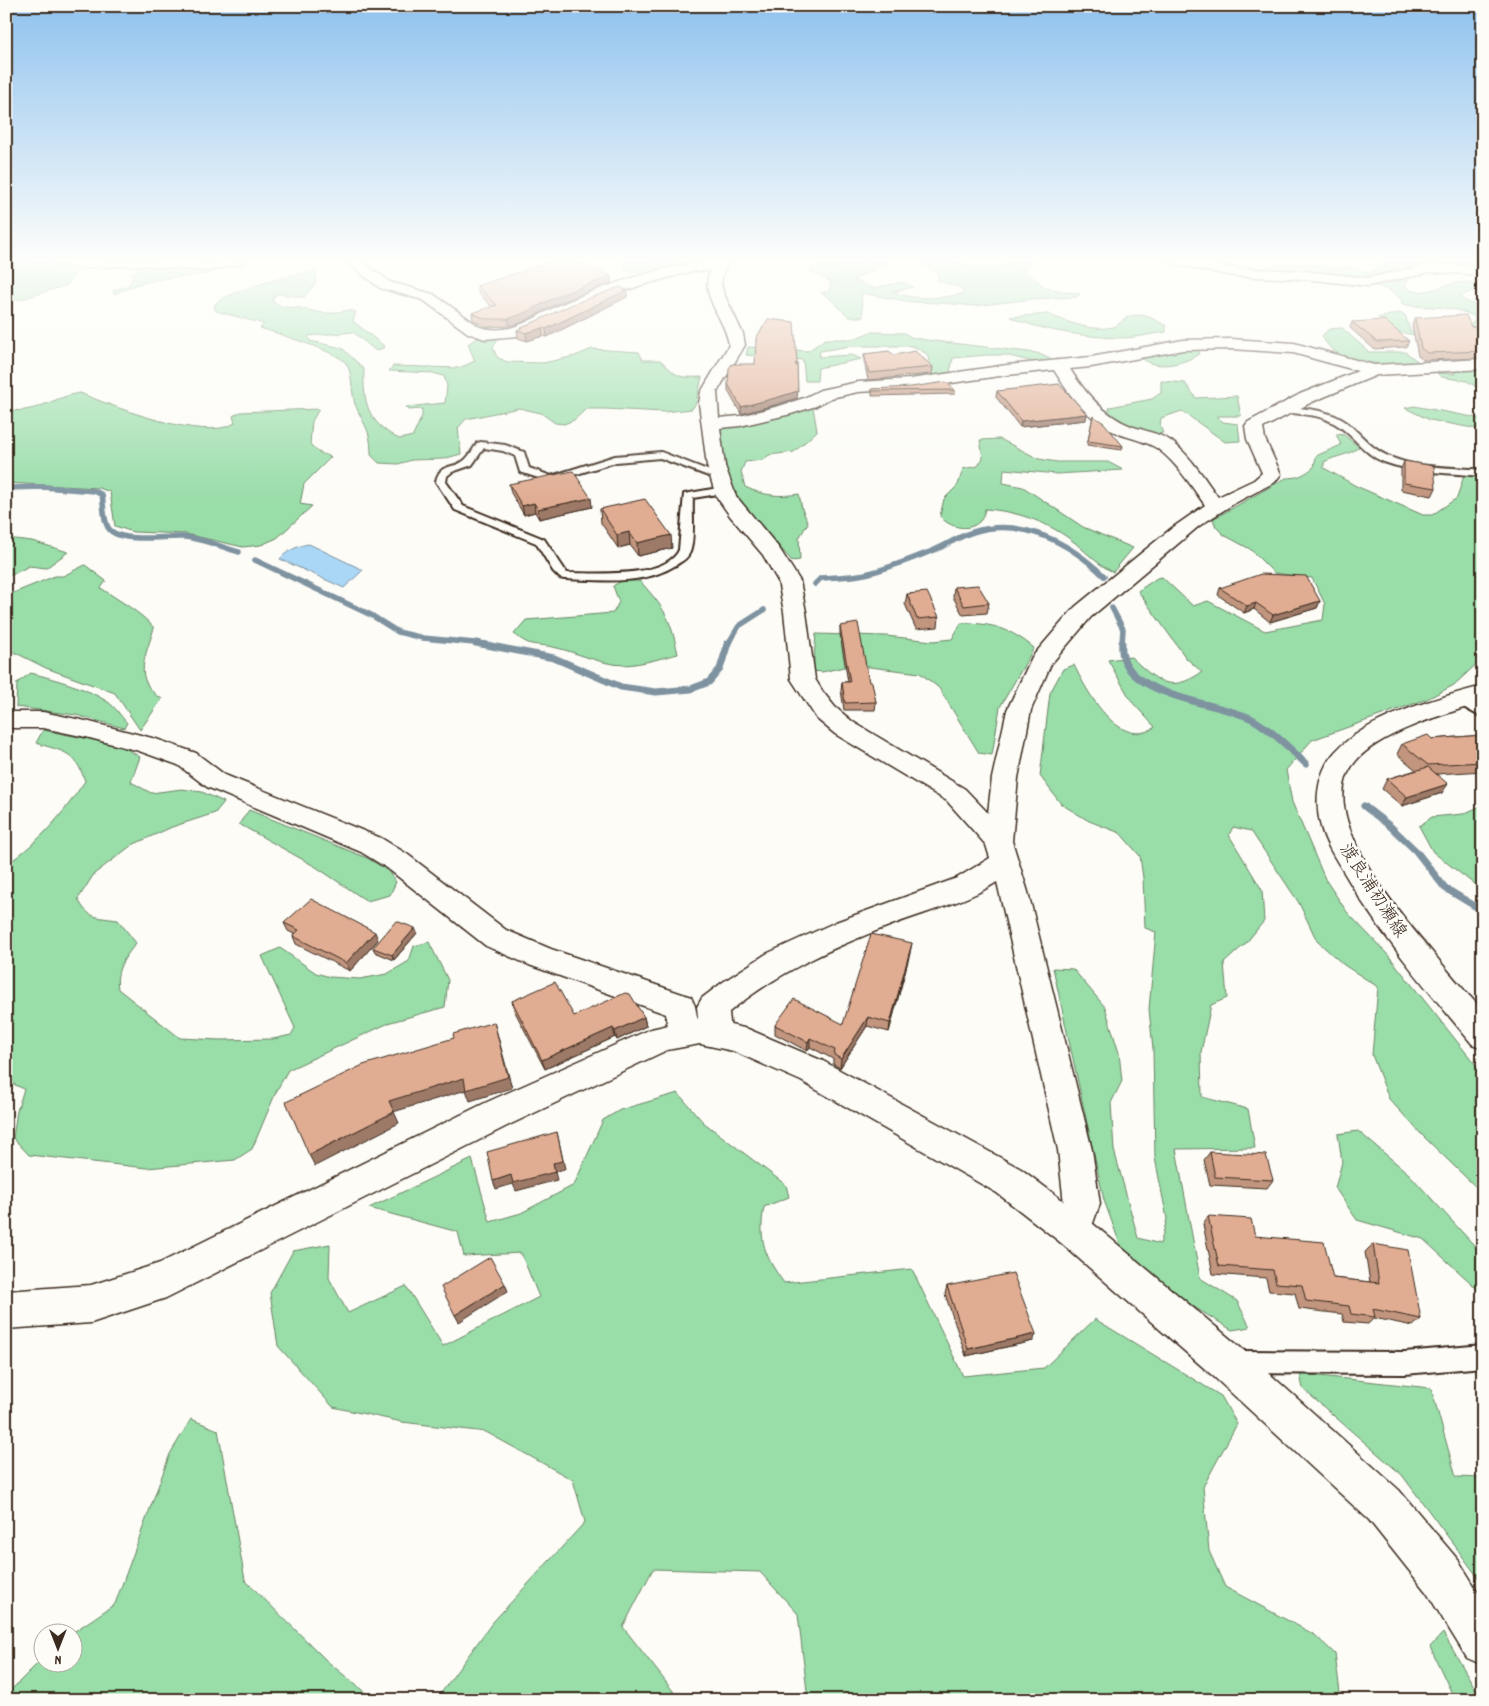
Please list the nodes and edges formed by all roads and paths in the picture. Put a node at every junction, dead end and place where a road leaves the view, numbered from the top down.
1 (737, 341) edge
2 (1483, 364) edge
3 (1060, 366) junction
4 (1374, 370) junction
5 (1283, 410) junction
6 (711, 424) junction
7 (1483, 473) edge
8 (721, 483) junction
9 (1216, 507) junction
10 (1476, 703) edge
11 (6, 720) edge
12 (1001, 851) junction
13 (700, 1033) junction
14 (1483, 1035) edge
15 (1073, 1230) junction
16 (6, 1310) edge
17 (1483, 1356) edge
18 (1227, 1362) junction
19 (1483, 1642) edge

1 - 6 street
2 - 4 street
3 - 4 street
3 - 6 street
3 - 9 street
4 - 5 street
5 - 7 lane
5 - 9 street
6 - 8 street
8 - 8 lane
8 - 12 street
9 - 12 street
10 - 14 street, 渡良浦初瀬線
11 - 13 street
12 - 13 street
12 - 15 street
13 - 15 street
13 - 16 street
15 - 18 street
17 - 18 lane
18 - 19 street

